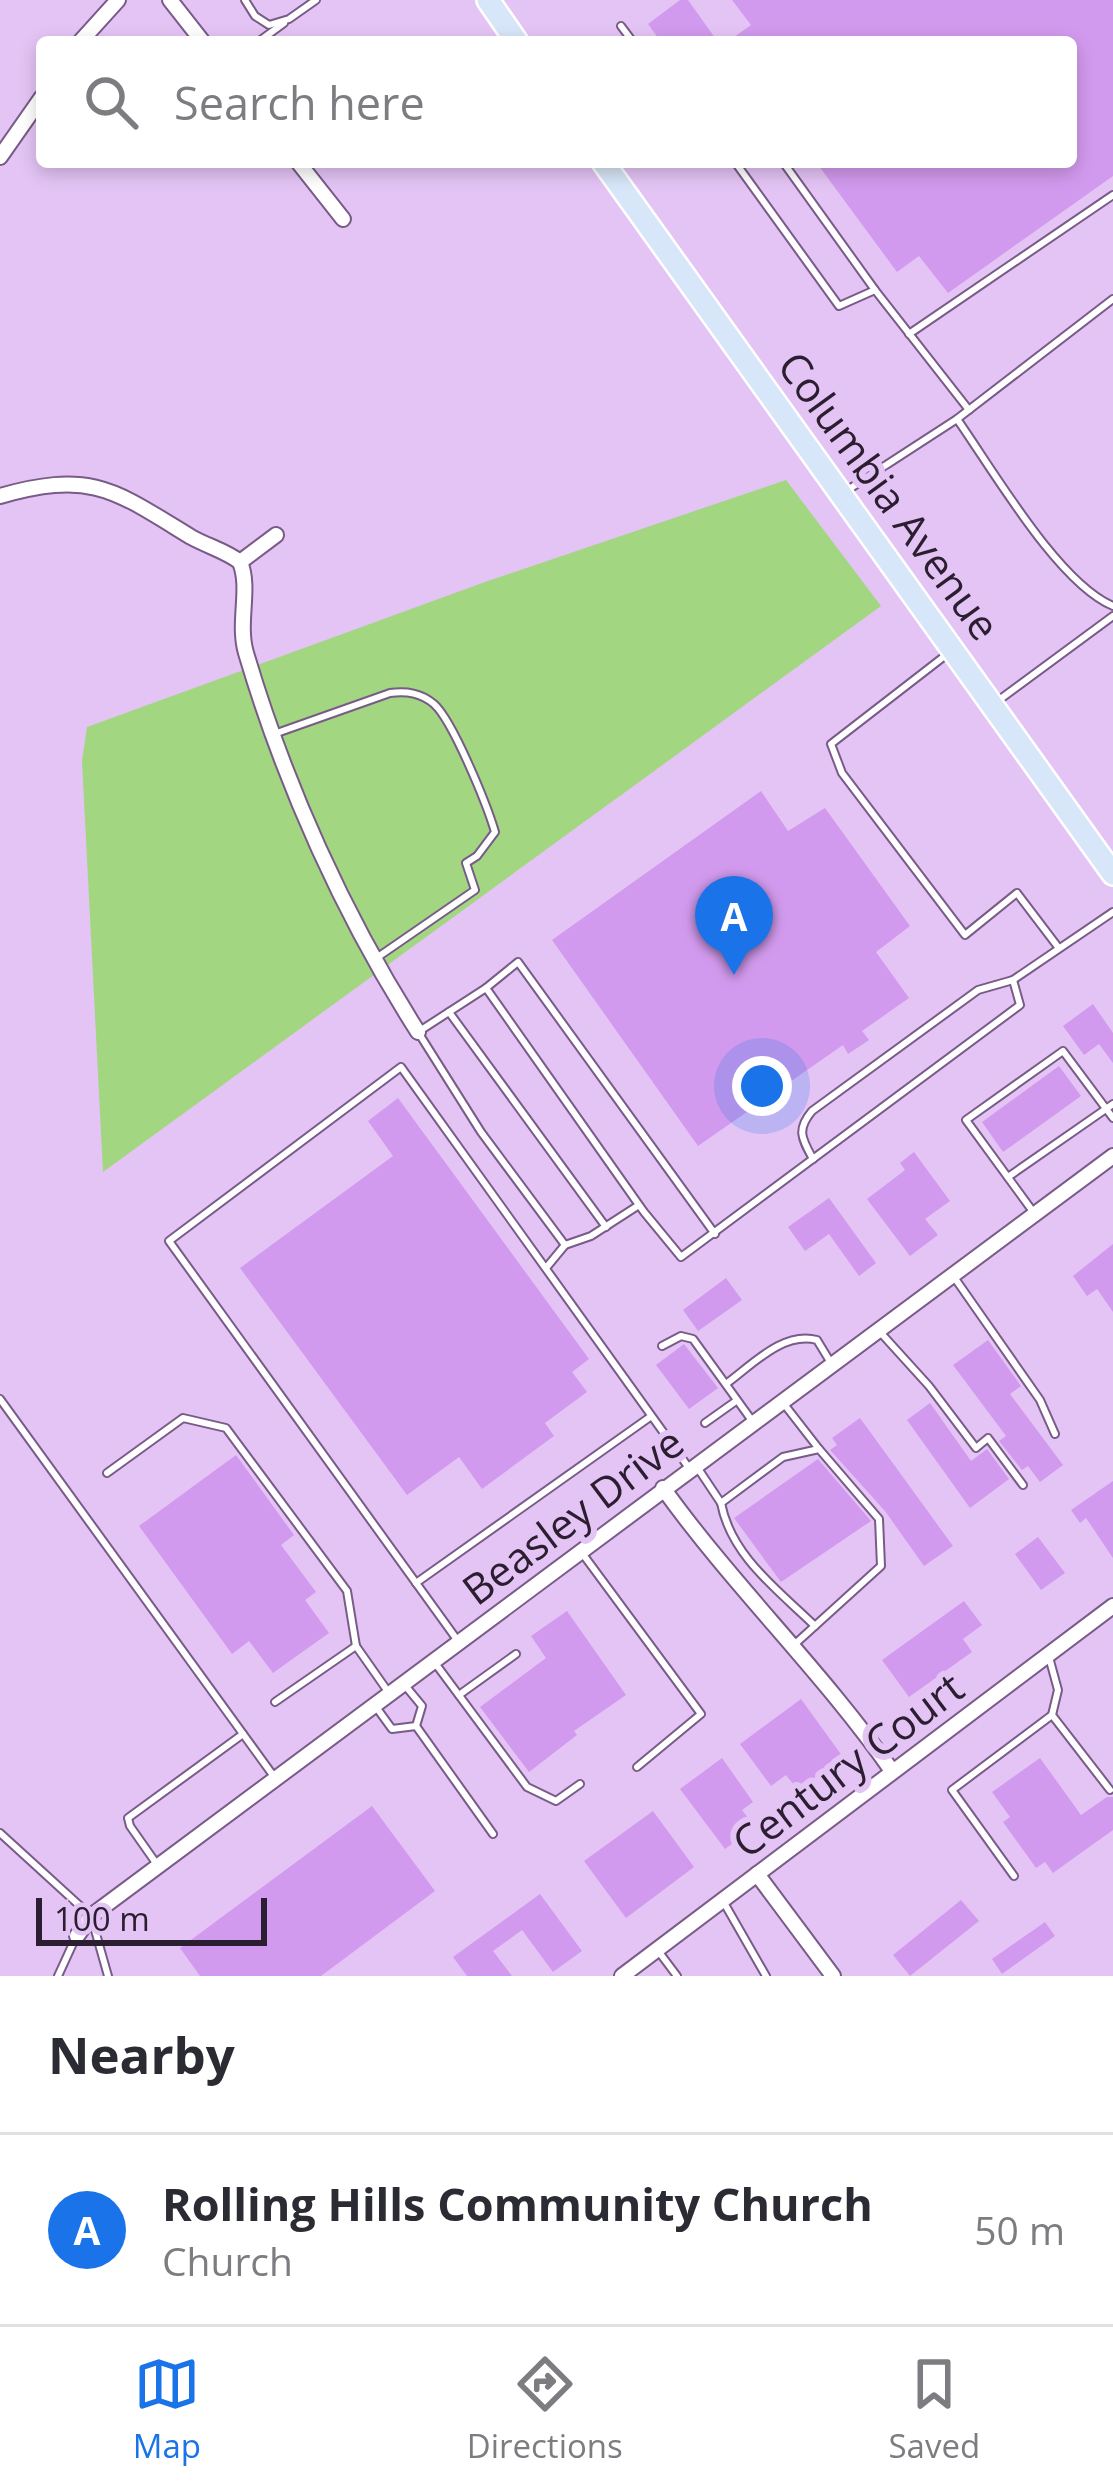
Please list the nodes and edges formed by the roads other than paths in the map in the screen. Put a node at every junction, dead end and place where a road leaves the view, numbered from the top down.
1 (118, 0) edge
2 (170, 0) edge
3 (244, 0) edge
4 (316, 0) edge
5 (488, 0) edge
6 (289, 20) junction
7 (621, 26) dead end
8 (85, 36) edge
9 (198, 36) edge
10 (266, 36) edge
11 (514, 36) edge
12 (628, 36) edge
13 (36, 103) edge
14 (6, 135) edge
15 (0, 158) edge
16 (303, 168) edge
17 (607, 168) edge
18 (739, 168) edge
19 (787, 168) edge
20 (1113, 195) edge
21 (343, 219) dead end
22 (875, 290) junction
23 (1113, 299) edge
24 (909, 334) junction
25 (969, 410) junction
26 (957, 419) junction
27 (840, 495) junction
28 (0, 496) edge
29 (276, 535) dead end
30 (240, 562) junction
31 (1113, 606) edge
32 (1113, 616) edge
33 (954, 649) junction
34 (993, 704) junction
35 (274, 734) junction
36 (1113, 874) edge
37 (1113, 912) edge
38 (1059, 949) junction
39 (374, 959) junction
40 (1013, 980) junction
41 (485, 988) junction
42 (448, 1012) junction
43 (418, 1032) junction
44 (1110, 1107) edge
45 (1113, 1118) edge
46 (1113, 1156) edge
47 (813, 1159) junction
48 (1008, 1177) junction
49 (639, 1205) junction
50 (1034, 1214) junction
51 (606, 1227) junction
52 (715, 1234) junction
53 (565, 1245) junction
54 (546, 1268) junction
55 (952, 1274) junction
56 (878, 1329) junction
57 (662, 1346) dead end
58 (831, 1363) junction
59 (726, 1384) junction
60 (0, 1399) edge
61 (737, 1400) junction
62 (781, 1400) junction
63 (650, 1417) junction
64 (753, 1422) junction
65 (704, 1423) dead end
66 (1055, 1434) dead end
67 (819, 1449) junction
68 (692, 1467) junction
69 (107, 1473) dead end
70 (1022, 1485) dead end
71 (663, 1488) junction
72 (721, 1503) junction
73 (580, 1550) junction
74 (416, 1582) junction
75 (1113, 1606) edge
76 (815, 1626) junction
77 (458, 1641) junction
78 (794, 1645) junction
79 (356, 1646) junction
80 (516, 1654) dead end
81 (1048, 1654) junction
82 (433, 1660) junction
83 (403, 1683) junction
84 (389, 1693) junction
85 (460, 1695) junction
86 (275, 1702) dead end
87 (374, 1705) junction
88 (1052, 1715) junction
89 (416, 1726) junction
90 (243, 1734) junction
91 (637, 1767) dead end
92 (892, 1771) junction
93 (275, 1778) junction
94 (580, 1784) dead end
95 (1110, 1790) dead end
96 (0, 1833) edge
97 (493, 1834) dead end
98 (158, 1866) junction
99 (757, 1874) junction
100 (1014, 1876) dead end
101 (723, 1900) junction
102 (91, 1916) junction
103 (77, 1936) joint
104 (657, 1950) junction
105 (58, 1976) edge
106 (108, 1976) edge
107 (622, 1976) edge
108 (677, 1976) edge
109 (766, 1976) edge
110 (833, 1976) edge

1 - 8 street
2 - 9 street
3 - 6 lane
4 - 6 lane
5 - 11 main road
6 - 10 lane
7 - 12 lane
13 - 14 street
14 - 15 street
16 - 21 street
17 - 27 main road, Columbia Avenue
18 - 22 lane
19 - 22 lane
20 - 24 lane
22 - 24 lane
23 - 25 lane
24 - 25 lane
25 - 26 lane
26 - 27 lane
26 - 31 lane
27 - 33 main road, Columbia Avenue
28 - 30 street
29 - 30 street
30 - 35 street
32 - 34 lane
33 - 34 main road, Columbia Avenue
33 - 38 lane
34 - 36 main road, Columbia Avenue
35 - 39 street
35 - 39 lane
37 - 38 lane
38 - 40 lane
39 - 43 street
40 - 47 lane
40 - 47 lane
41 - 42 lane
41 - 49 lane
41 - 52 lane
42 - 43 lane
42 - 51 lane
43 - 53 lane
44 - 45 lane
44 - 48 lane
44 - 48 lane
46 - 50 street, Beasley Drive
47 - 52 lane
48 - 50 lane
49 - 51 lane
49 - 52 lane
50 - 55 street, Beasley Drive
51 - 53 lane
53 - 54 lane
54 - 63 lane
54 - 74 lane
55 - 56 street, Beasley Drive
55 - 66 lane
56 - 58 street, Beasley Drive
56 - 70 lane
57 - 59 lane
58 - 59 lane
58 - 62 street, Beasley Drive
59 - 61 lane
60 - 90 lane
61 - 64 lane
61 - 65 lane
62 - 64 street, Beasley Drive
62 - 67 lane
63 - 68 lane
63 - 74 lane
64 - 68 street, Beasley Drive
67 - 72 lane
67 - 76 lane
68 - 71 street, Beasley Drive
68 - 72 lane
69 - 79 lane
71 - 73 street, Beasley Drive
71 - 78 street
72 - 76 lane
73 - 77 street, Beasley Drive
73 - 91 lane
74 - 77 lane
75 - 81 street, Century Court
76 - 78 lane
77 - 82 street, Beasley Drive
78 - 92 street
79 - 84 lane
79 - 86 lane
80 - 85 lane
81 - 88 lane
81 - 92 street, Century Court
82 - 83 street, Beasley Drive
82 - 85 lane
83 - 84 street, Beasley Drive
83 - 89 lane
84 - 87 street, Beasley Drive
85 - 94 lane
87 - 89 lane
87 - 93 street, Beasley Drive
88 - 95 lane
88 - 100 lane
89 - 97 lane
90 - 93 lane
90 - 98 lane
92 - 99 street, Century Court
93 - 98 street, Beasley Drive
96 - 102 lane
98 - 102 street, Beasley Drive
99 - 101 street, Century Court
99 - 110 street
101 - 104 street, Century Court
101 - 109 lane
102 - 103 street, Beasley Drive
102 - 106 lane
103 - 105 lane
104 - 107 street, Century Court
104 - 108 lane

